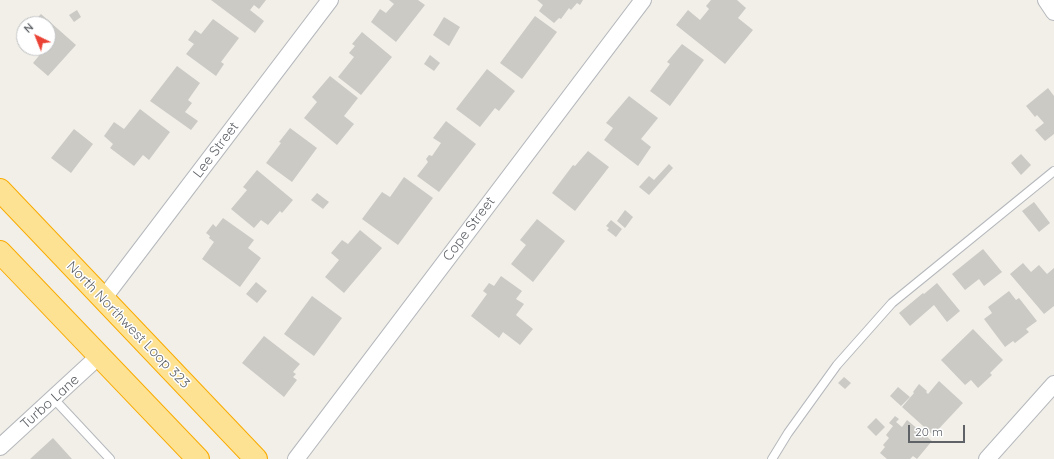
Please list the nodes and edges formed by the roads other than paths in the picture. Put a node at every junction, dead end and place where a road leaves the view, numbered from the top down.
1 (330, 0) edge
2 (643, 0) edge
3 (1046, 0) edge
4 (1054, 12) edge
5 (1054, 170) edge
6 (0, 190) edge
7 (0, 252) edge
8 (103, 299) junction
9 (99, 356) junction
10 (1054, 384) edge
11 (54, 398) junction
12 (0, 447) edge
13 (110, 459) edge
14 (198, 459) edge
15 (256, 459) edge
16 (296, 459) edge
17 (772, 459) edge
18 (987, 459) edge

1 - 8 street, Lee Street
2 - 16 street, Cope Street
3 - 4 street
5 - 17 lane
6 - 8 highway, North Northwest Loop 323
7 - 9 highway
8 - 15 highway, North Northwest Loop 323
9 - 11 street, Turbo Lane
9 - 14 highway
10 - 18 street
11 - 12 street, Turbo Lane
11 - 13 lane

